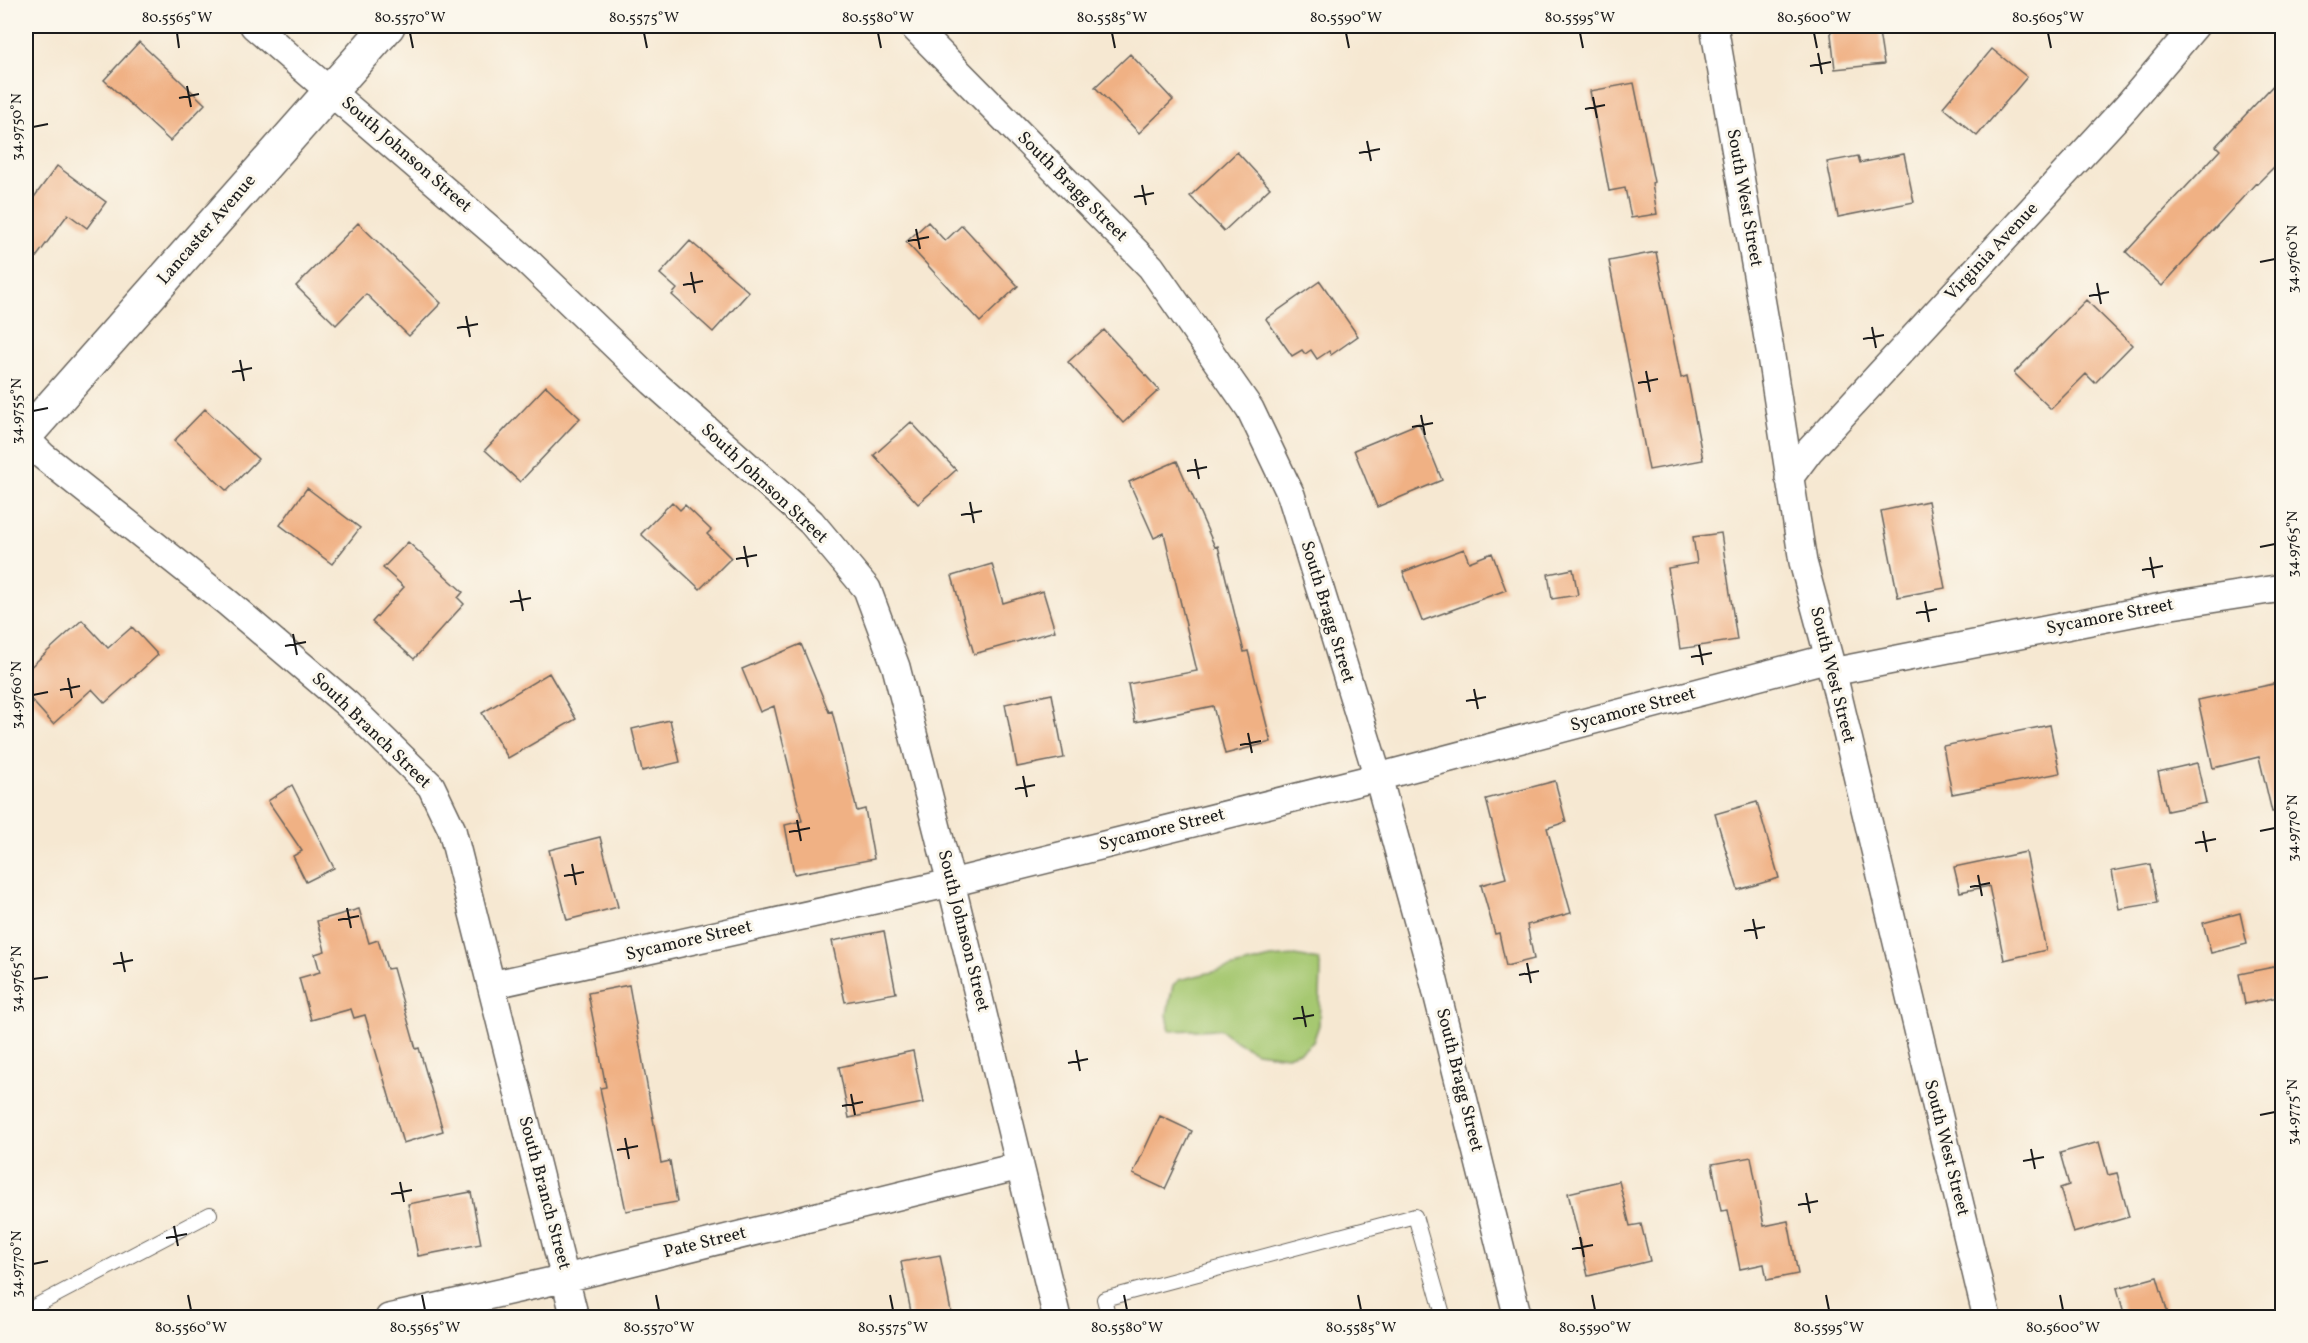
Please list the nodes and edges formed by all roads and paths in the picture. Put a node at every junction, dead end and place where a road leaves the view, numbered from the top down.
1 (254, 26) edge
2 (913, 26) edge
3 (2195, 26) edge
4 (379, 28) edge
5 (1717, 28) edge
6 (330, 90) junction
7 (26, 437) edge
8 (1789, 478) junction
9 (2283, 588) edge
10 (1830, 665) junction
11 (1378, 777) junction
12 (951, 883) junction
13 (491, 985) junction
14 (1020, 1166) junction
15 (210, 1214) dead end
16 (566, 1278) junction
17 (26, 1311) edge
18 (389, 1317) edge
19 (575, 1317) edge
20 (1057, 1317) edge
21 (1109, 1317) edge
22 (1444, 1317) edge
23 (1518, 1317) edge
24 (1987, 1317) edge

1 - 6 street, South Johnson Street
2 - 11 street, South Bragg Street
3 - 8 street, Virginia Avenue
4 - 6 main road, Lancaster Avenue
5 - 8 street, South West Street
6 - 7 main road, Lancaster Avenue
6 - 12 street, South Johnson Street
7 - 13 street, South Branch Street
8 - 10 street, South West Street
9 - 10 street, Sycamore Street
10 - 11 street, Sycamore Street
10 - 24 street, South West Street
11 - 12 street, Sycamore Street
11 - 23 street, South Bragg Street
12 - 13 street, Sycamore Street
12 - 14 street, South Johnson Street
13 - 16 street, South Branch Street
14 - 16 street, Pate Street
14 - 20 street, South Johnson Street
15 - 17 lane
16 - 18 street, Pate Street
16 - 19 street, South Branch Street
21 - 22 lane

